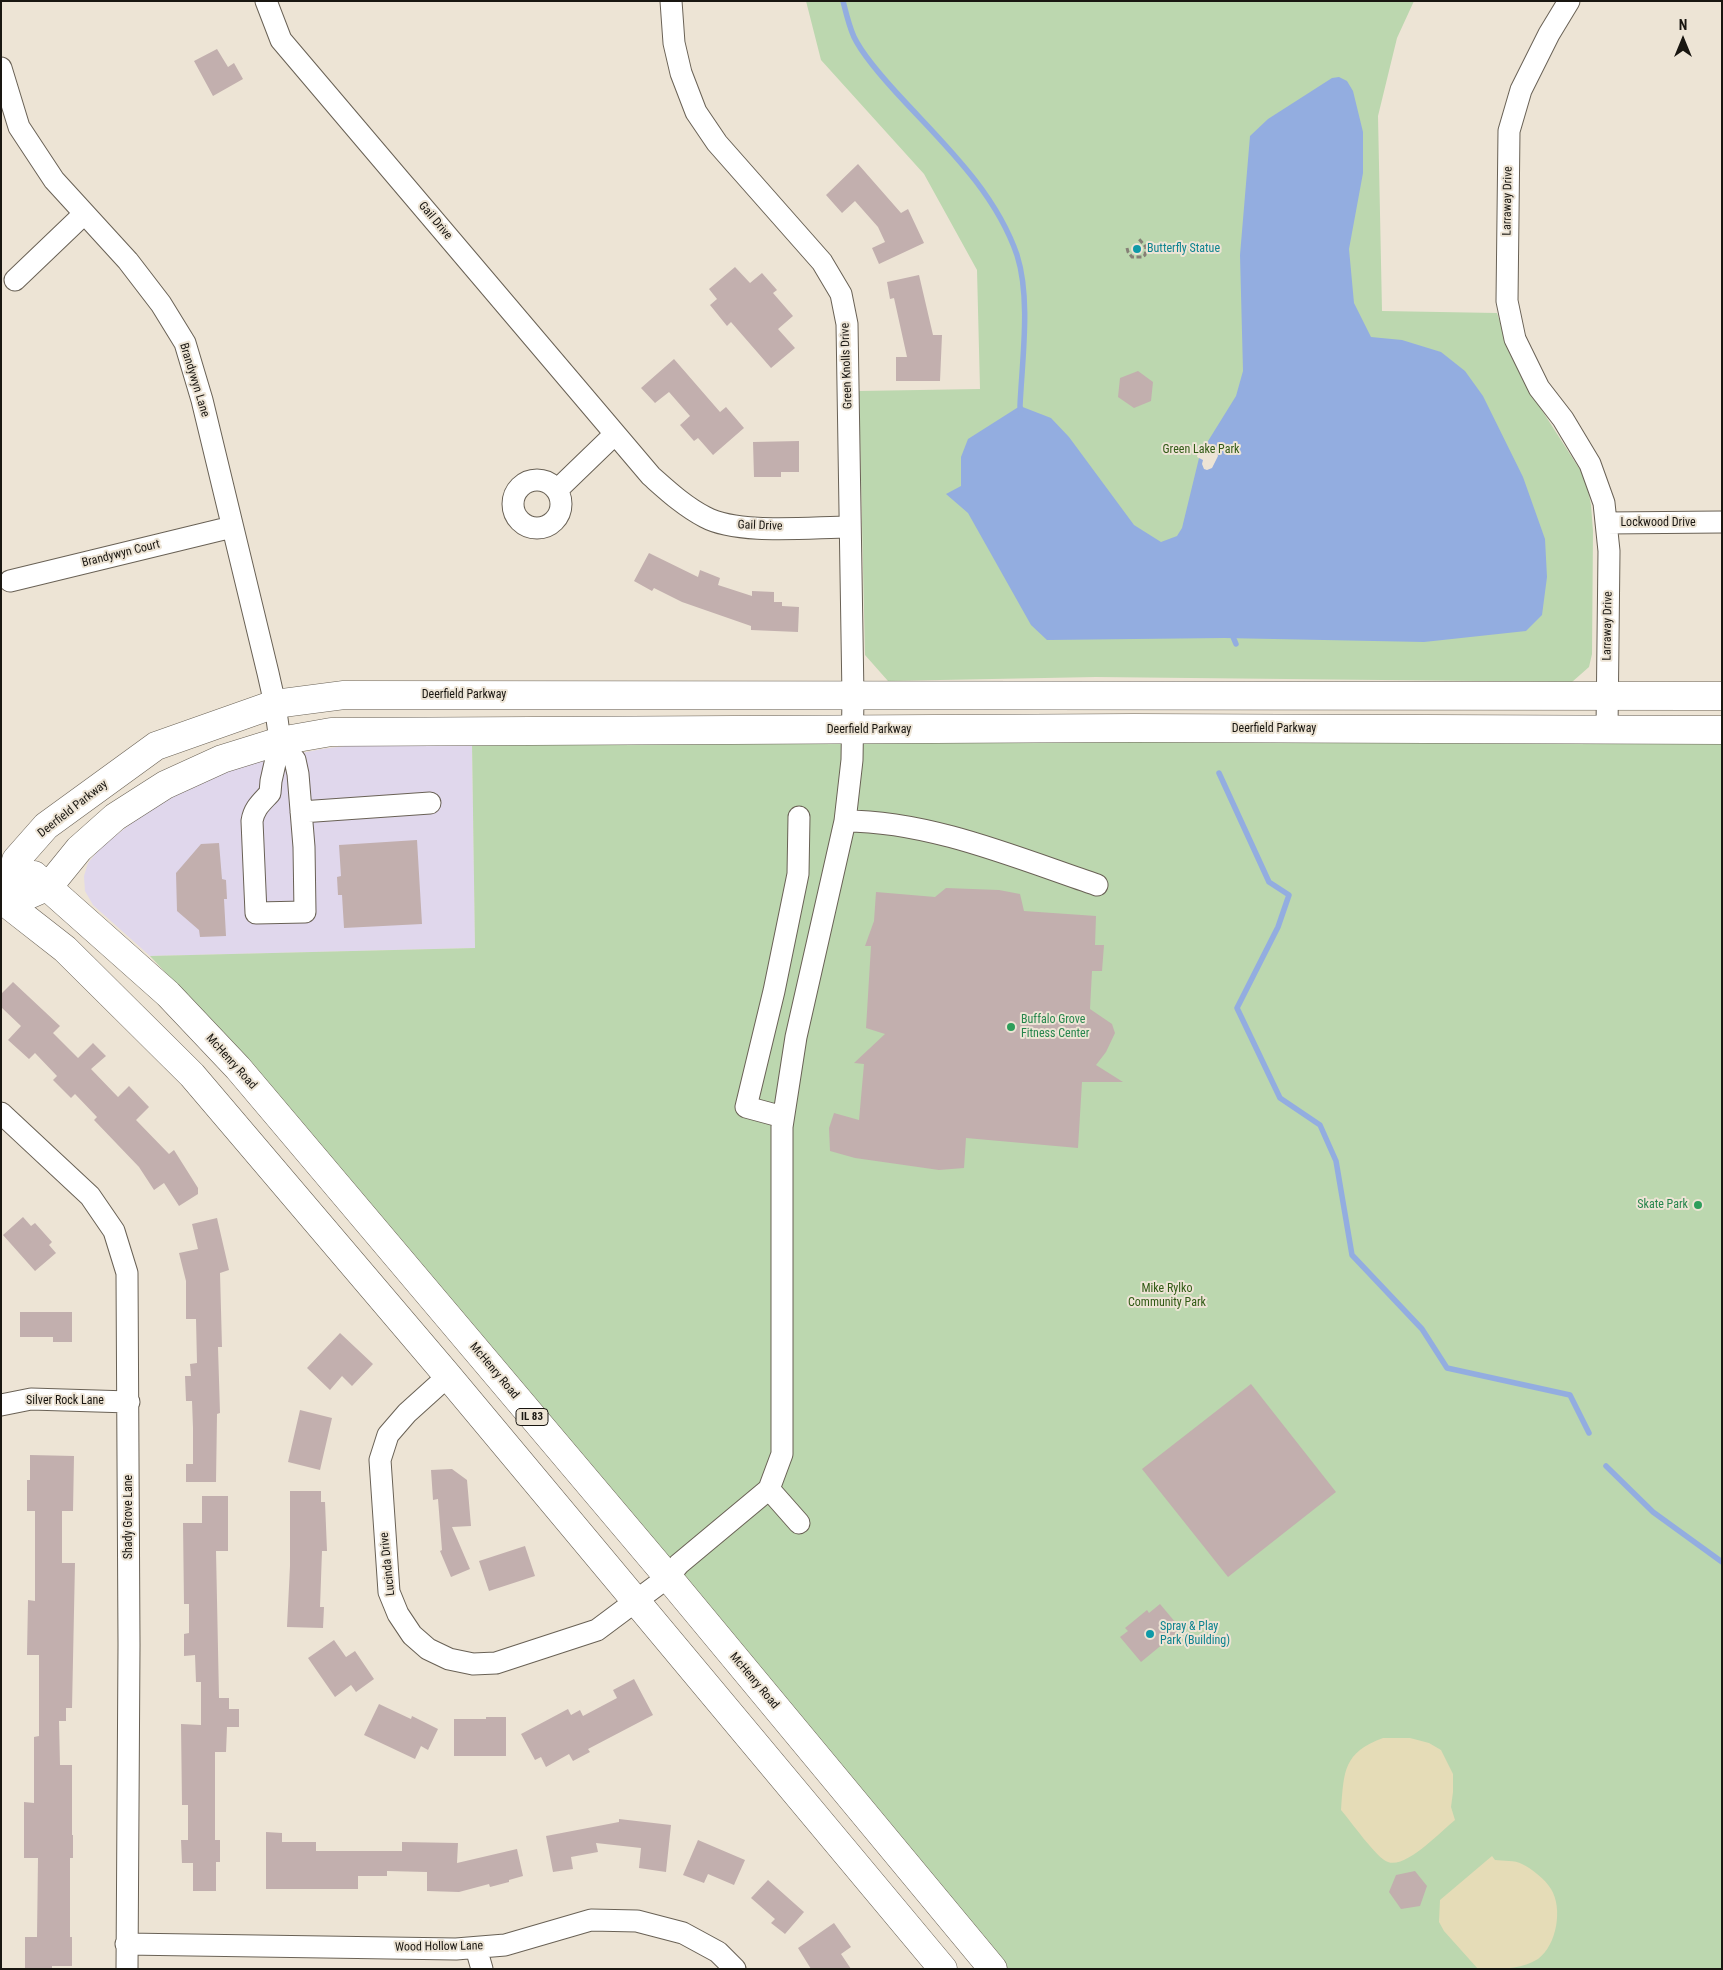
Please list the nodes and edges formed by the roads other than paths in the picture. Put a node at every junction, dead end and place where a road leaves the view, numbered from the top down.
1 (266, 1) edge
2 (671, 1) edge
3 (1570, 1) edge
4 (1, 68) edge
5 (84, 214) junction
6 (15, 280) dead end
7 (1552, 405) joint
8 (616, 434) junction
9 (557, 490) dead end
10 (1722, 522) edge
11 (1606, 523) junction
12 (232, 527) junction
13 (850, 527) junction
14 (10, 582) dead end
15 (1606, 696) junction
16 (1722, 696) edge
17 (853, 697) junction
18 (275, 704) junction
19 (1607, 729) junction
20 (852, 730) junction
21 (1722, 730) edge
22 (280, 741) junction
23 (430, 803) dead end
24 (301, 812) junction
25 (799, 817) dead end
26 (845, 821) junction
27 (8, 854) edge
28 (1097, 885) dead end
29 (49, 886) junction
30 (3, 904) edge
31 (786, 935) junction
32 (817, 944) junction
33 (1, 1113) edge
34 (783, 1117) junction
35 (448, 1376) junction
36 (128, 1402) junction
37 (1, 1406) edge
38 (769, 1489) junction
39 (799, 1523) dead end
40 (668, 1577) junction
41 (636, 1601) junction
42 (126, 1944) junction
43 (476, 1948) junction
44 (127, 1969) edge
45 (482, 1969) edge
46 (734, 1969) edge
47 (943, 1969) edge
48 (993, 1969) edge

1 - 8 street, Gail Drive
2 - 13 street, Green Knolls Drive
3 - 7 street, Larraway Drive
4 - 5 street, Brandywyn Lane
5 - 6 street
5 - 12 street, Brandywyn Lane
7 - 11 street, Lockwood Drive
8 - 9 street
8 - 13 street, Gail Drive
10 - 11 street, Lockwood Drive
11 - 15 street, Larraway Drive
12 - 14 street, Brandywyn Court
12 - 18 street, Brandywyn Lane
13 - 17 street, Green Knolls Drive
15 - 16 main road, Deerfield Parkway
15 - 17 main road, Deerfield Parkway
15 - 19 street, Larraway Drive
17 - 18 main road, Deerfield Parkway
17 - 20 street, Green Knolls Drive
18 - 22 street, Brandywyn Lane
18 - 27 main road, Deerfield Parkway
19 - 20 main road, Deerfield Parkway
19 - 21 main road, Deerfield Parkway
20 - 22 main road, Deerfield Parkway
20 - 26 street, Green Knolls Drive
22 - 24 street
22 - 24 street
22 - 29 main road, Deerfield Parkway
23 - 24 street
25 - 31 street
26 - 28 street
26 - 32 street, Green Knolls Drive
27 - 29 main road, McHenry Road / IL 83
27 - 30 main road
29 - 30 main road, Deerfield Parkway
29 - 40 main road, McHenry Road / IL 83
30 - 35 main road
31 - 32 street
31 - 34 street
32 - 34 street, Green Knolls Drive
33 - 36 street, Shady Grove Lane
34 - 38 street, Green Knolls Drive
35 - 41 main road
35 - 41 street, Lucinda Drive
36 - 37 street, Silver Rock Lane
36 - 42 street, Shady Grove Lane
38 - 39 street
38 - 40 street, Lucinda Drive
40 - 41 street, Lucinda Drive
40 - 48 main road, McHenry Road / IL 83
41 - 47 main road
42 - 43 street, Wood Hollow Lane
42 - 44 street, Shady Grove Lane
43 - 45 street
43 - 46 street, Wood Hollow Lane

